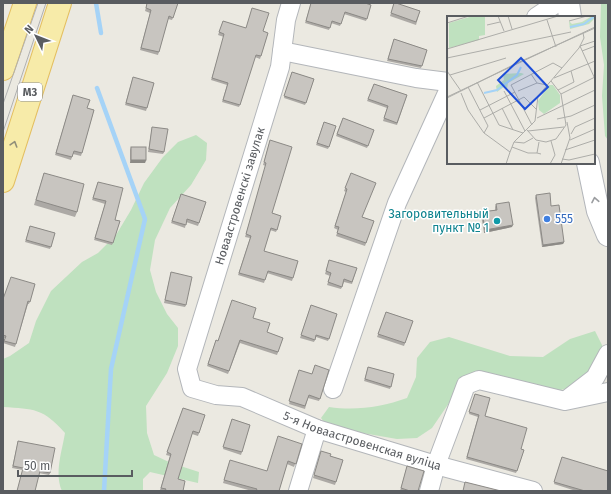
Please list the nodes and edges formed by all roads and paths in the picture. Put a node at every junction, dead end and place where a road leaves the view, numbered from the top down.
1 (25, 3) edge
2 (60, 3) edge
3 (291, 3) edge
4 (557, 3) edge
5 (568, 3) edge
6 (538, 16) edge
7 (570, 16) edge
8 (282, 51) junction
9 (3, 69) edge
10 (447, 82) edge
11 (447, 93) edge
12 (588, 164) edge
13 (3, 181) edge
14 (608, 235) edge
15 (608, 354) edge
16 (192, 388) joint
17 (333, 389) dead end
18 (608, 392) edge
19 (565, 401) junction
20 (317, 429) junction
21 (436, 465) junction
22 (298, 491) edge
23 (429, 491) edge
24 (533, 491) edge

1 - 9 main road
13 -> 2 main road, М3
3 - 8 street, Новаастровенскі завулак
4 - 6 street
5 - 7 street
8 - 10 street
8 - 16 street, Новаастровенскі завулак
11 - 17 street
14 -> 12 street
15 - 19 street
16 - 20 street, 5-я Новаастровенская вуліца
18 - 19 street
19 - 21 street
20 - 21 street, 5-я Новаастровенская вуліца
20 - 22 street
21 - 23 street
21 - 24 street, 5-я Новаастровенская вуліца

